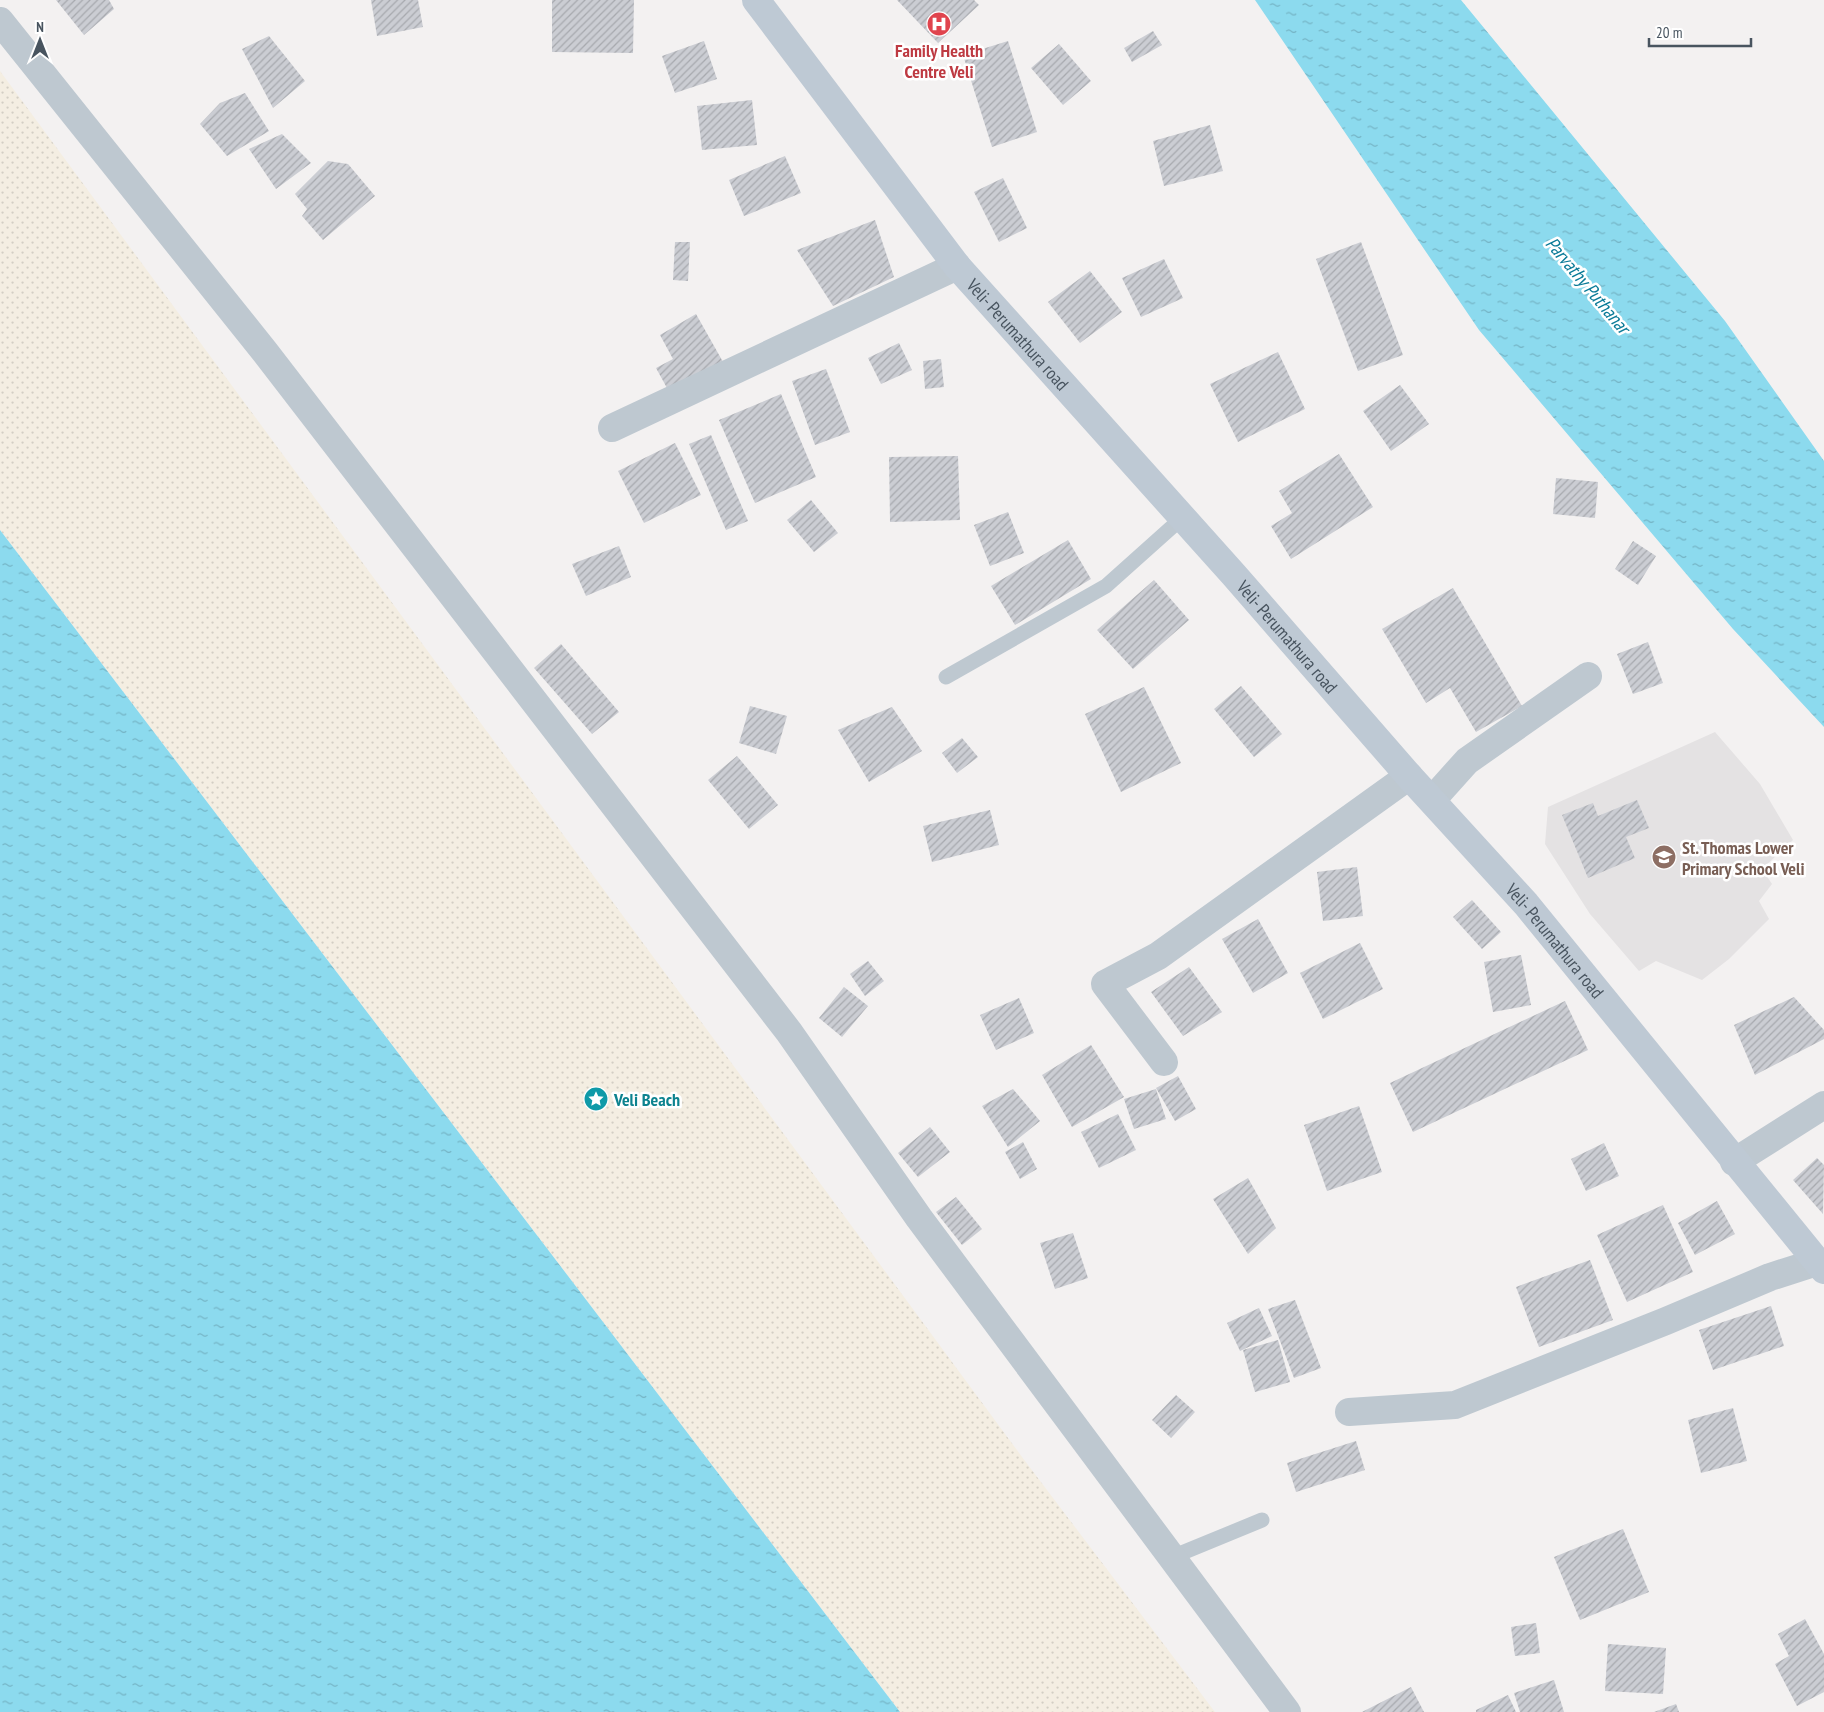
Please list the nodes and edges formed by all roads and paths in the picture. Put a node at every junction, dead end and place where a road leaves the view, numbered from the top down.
1 (756, 0) edge
2 (0, 21) edge
3 (958, 266) junction
4 (612, 428) dead end
5 (1182, 518) junction
6 (946, 676) dead end
7 (1588, 676) dead end
8 (1409, 776) junction
9 (1432, 800) junction
10 (1164, 1062) dead end
11 (1824, 1105) edge
12 (1734, 1162) junction
13 (1821, 1266) edge
14 (1349, 1412) dead end
15 (1262, 1520) dead end
16 (1172, 1557) junction
17 (1287, 1712) edge

1 - 3 main road, Veli- Perumathura road
2 - 16 street
3 - 4 street
3 - 5 main road, Veli- Perumathura road
5 - 6 lane
5 - 8 main road, Veli- Perumathura road
7 - 9 street
8 - 9 main road, Veli- Perumathura road
8 - 10 street
9 - 12 main road, Veli- Perumathura road
11 - 12 street
12 - 13 main road, Veli- Perumathura road
13 - 14 street
15 - 16 lane
16 - 17 street

